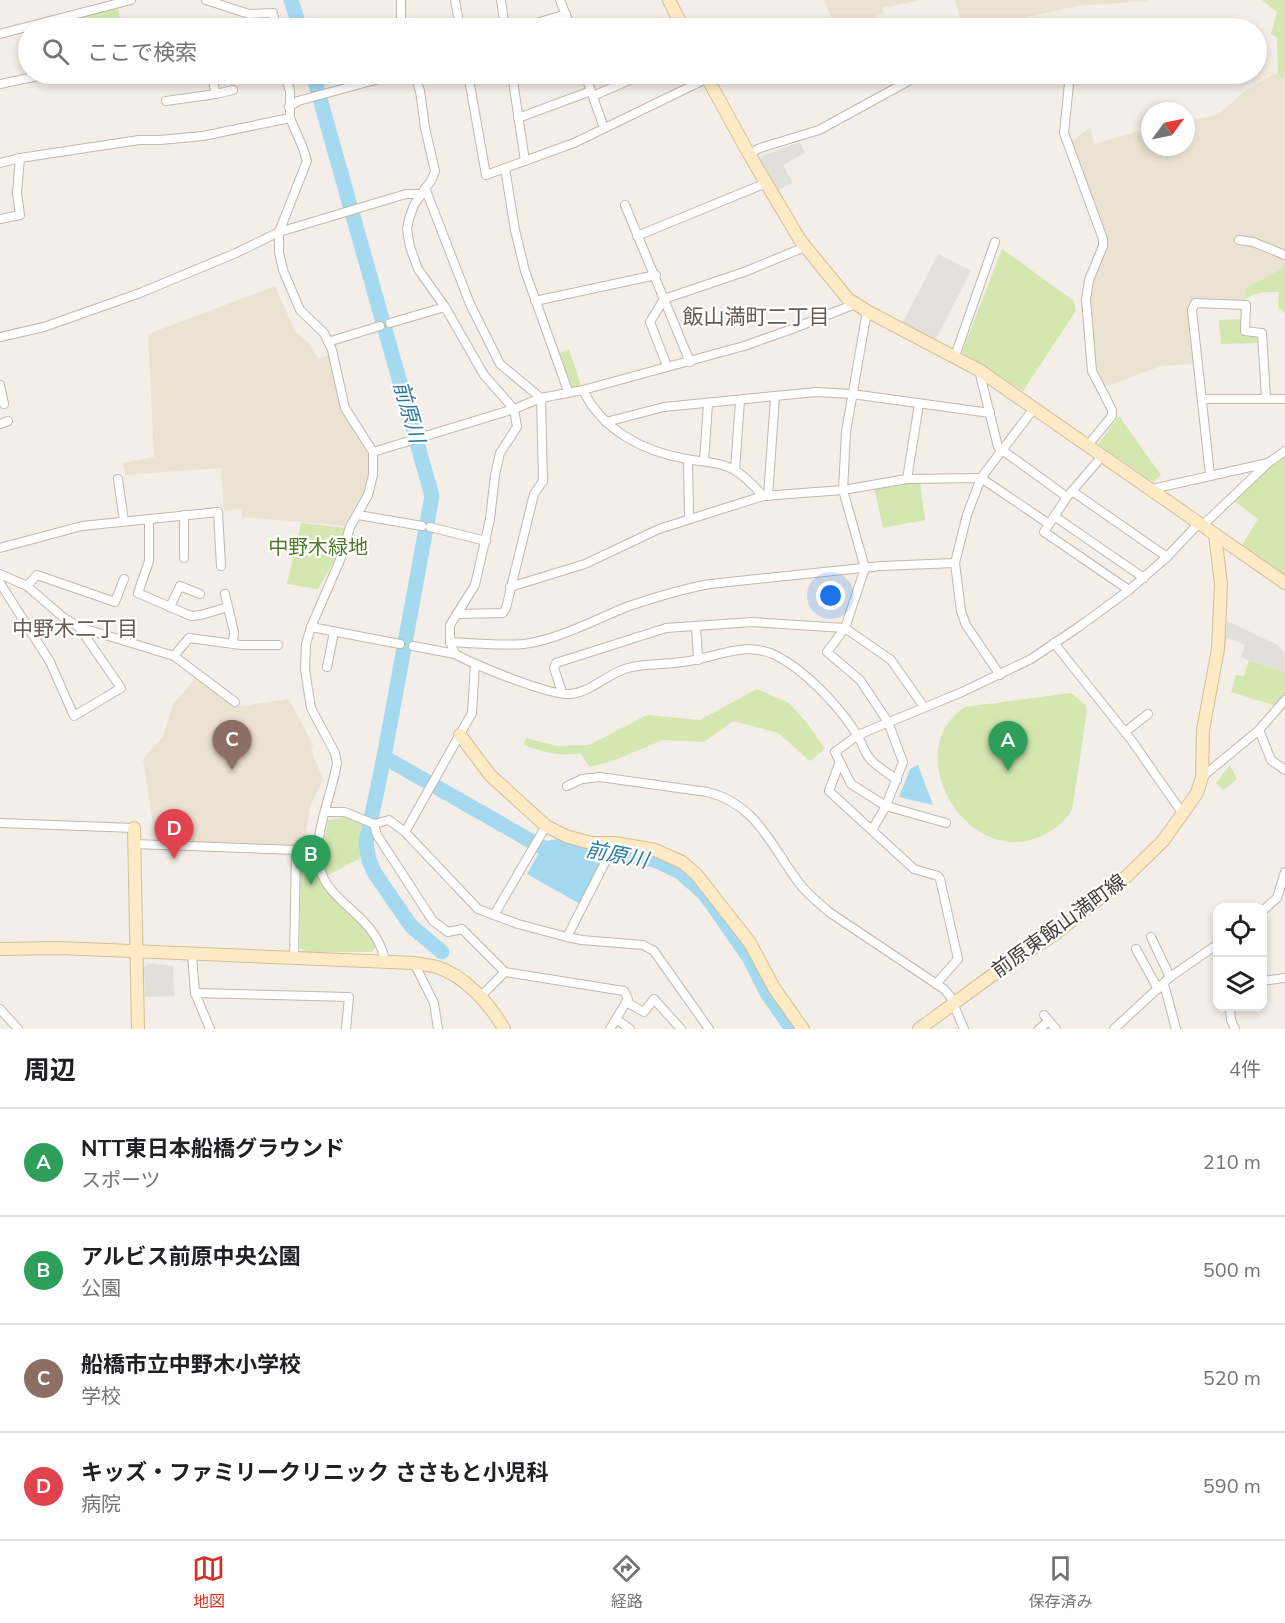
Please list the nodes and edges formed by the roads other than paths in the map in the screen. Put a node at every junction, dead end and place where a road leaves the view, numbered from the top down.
1 (131, 0) edge
2 (225, 0) edge
3 (401, 0) edge
4 (455, 0) edge
5 (501, 0) edge
6 (560, 0) edge
7 (669, 0) edge
8 (210, 2) edge
9 (566, 14) junction
10 (62, 18) edge
11 (274, 18) edge
12 (401, 18) edge
13 (458, 18) edge
14 (504, 18) edge
15 (553, 18) edge
16 (567, 18) edge
17 (678, 18) edge
18 (18, 29) edge
19 (0, 34) edge
20 (18, 80) edge
21 (0, 84) edge
22 (214, 84) edge
23 (288, 84) edge
24 (355, 84) edge
25 (418, 84) edge
26 (469, 84) edge
27 (513, 84) edge
28 (588, 84) edge
29 (618, 84) edge
30 (690, 84) edge
31 (710, 84) edge
32 (899, 84) edge
33 (1069, 84) edge
34 (233, 90) dead end
35 (216, 94) junction
36 (592, 94) junction
37 (166, 101) dead end
38 (289, 107) junction
39 (290, 118) junction
40 (518, 118) junction
41 (604, 128) junction
42 (749, 154) junction
43 (20, 158) junction
44 (525, 160) junction
45 (0, 163) edge
46 (505, 168) junction
47 (766, 183) junction
48 (423, 191) junction
49 (625, 205) dead end
50 (0, 219) edge
51 (279, 232) junction
52 (637, 236) junction
53 (1239, 240) dead end
54 (995, 242) dead end
55 (805, 247) junction
56 (1285, 255) edge
57 (656, 275) junction
58 (664, 299) junction
59 (535, 301) junction
60 (855, 304) junction
61 (445, 307) junction
62 (867, 311) junction
63 (390, 323) dead end
64 (380, 326) dead end
65 (0, 337) edge
66 (328, 342) junction
67 (955, 356) junction
68 (690, 362) junction
69 (667, 366) junction
70 (979, 370) junction
71 (0, 385) edge
72 (583, 390) junction
73 (568, 392) junction
74 (852, 394) junction
75 (775, 397) junction
76 (541, 398) junction
77 (1266, 398) junction
78 (1202, 399) junction
79 (1285, 399) edge
80 (740, 401) junction
81 (4, 404) dead end
82 (708, 404) junction
83 (919, 404) junction
84 (1035, 407) junction
85 (514, 409) junction
86 (990, 413) junction
87 (606, 422) junction
88 (1089, 445) junction
89 (1002, 450) junction
90 (1285, 451) edge
91 (373, 452) junction
92 (1102, 455) junction
93 (688, 460) junction
94 (704, 461) junction
95 (1268, 463) junction
96 (735, 470) junction
97 (1210, 476) junction
98 (981, 478) junction
99 (118, 479) dead end
100 (907, 479) junction
101 (843, 489) junction
102 (1152, 489) junction
103 (1069, 494) junction
104 (766, 496) junction
105 (184, 515) junction
106 (358, 515) junction
107 (689, 518) junction
108 (149, 519) junction
109 (1052, 520) junction
110 (124, 521) junction
111 (1201, 524) junction
112 (1215, 534) junction
113 (486, 541) junction
114 (0, 548) edge
115 (1167, 557) junction
116 (184, 558) dead end
117 (955, 563) junction
118 (221, 566) dead end
119 (865, 568) junction
120 (0, 574) edge
121 (1144, 578) junction
122 (124, 579) dead end
123 (0, 583) edge
124 (1285, 583) edge
125 (27, 586) junction
126 (510, 587) junction
127 (1130, 590) junction
128 (200, 594) dead end
129 (225, 594) dead end
130 (170, 607) junction
131 (228, 607) junction
132 (457, 614) junction
133 (696, 626) junction
134 (79, 627) junction
135 (310, 627) junction
136 (845, 628) junction
137 (334, 632) junction
138 (450, 642) junction
139 (1054, 643) junction
140 (233, 644) junction
141 (400, 644) dead end
142 (278, 645) dead end
143 (412, 646) dead end
144 (455, 654) junction
145 (174, 656) junction
146 (698, 660) junction
147 (475, 664) junction
148 (327, 667) dead end
149 (1000, 675) junction
150 (562, 692) junction
151 (1285, 700) edge
152 (235, 702) dead end
153 (924, 707) junction
154 (1148, 714) dead end
155 (888, 722) junction
156 (1259, 730) junction
157 (1125, 732) junction
158 (460, 735) junction
159 (858, 735) junction
160 (839, 764) junction
161 (1285, 770) edge
162 (1202, 777) junction
163 (897, 780) junction
164 (567, 786) dead end
165 (886, 806) junction
166 (325, 812) junction
167 (1183, 814) junction
168 (0, 823) edge
169 (946, 823) dead end
170 (374, 824) junction
171 (546, 826) junction
172 (134, 828) joint
173 (872, 830) junction
174 (405, 832) junction
175 (615, 843) junction
176 (135, 844) junction
177 (1285, 872) edge
178 (1284, 884) edge
179 (1267, 908) edge
180 (494, 915) junction
181 (567, 937) junction
182 (1150, 937) dead end
183 (1213, 948) edge
184 (1136, 949) dead end
185 (0, 950) edge
186 (136, 952) junction
187 (192, 955) junction
188 (294, 959) junction
189 (386, 961) junction
190 (414, 963) junction
191 (1285, 968) edge
192 (505, 972) junction
193 (1284, 978) edge
194 (1267, 980) edge
195 (1164, 983) junction
196 (936, 984) junction
197 (195, 993) junction
198 (480, 997) junction
199 (626, 1002) junction
200 (952, 1004) junction
201 (0, 1009) edge
202 (1230, 1011) edge
203 (958, 1016) junction
204 (616, 1019) junction
205 (18, 1029) edge
206 (138, 1029) edge
207 (210, 1029) edge
208 (346, 1029) edge
209 (438, 1029) edge
210 (504, 1029) edge
211 (610, 1029) edge
212 (630, 1029) edge
213 (681, 1029) edge
214 (710, 1029) edge
215 (803, 1029) edge
216 (919, 1029) edge
217 (964, 1029) edge
218 (972, 1029) edge
219 (1039, 1029) edge
220 (1056, 1029) edge
221 (1114, 1029) edge
222 (1176, 1029) edge
223 (1235, 1029) edge

1 - 10 street
2 - 8 street
3 - 12 street
4 - 13 street
5 - 14 street
6 - 9 street
7 - 17 street
8 - 11 street
9 - 15 street
9 - 16 street
18 - 19 street
20 - 21 street
22 - 35 street
23 - 38 street
24 - 38 street
25 - 48 street
26 - 46 street
27 - 40 street
28 - 36 street
29 - 36 street
30 - 41 street
31 - 42 street
32 - 42 street
33 - 88 street
34 - 35 street
35 - 37 street
36 - 40 street
36 - 41 street
38 - 39 street
39 - 43 street
39 - 51 street
40 - 44 street
41 - 44 street
42 - 47 street
43 - 45 street
43 - 50 street
44 - 46 street
46 - 59 street
47 - 52 street
47 - 55 street
48 - 51 street
48 - 61 street
48 - 76 street
49 - 52 street
51 - 65 street
51 - 66 street
52 - 57 street
53 - 56 street
54 - 67 street
55 - 58 street
55 - 60 street
57 - 58 street
57 - 59 street
58 - 68 street
58 - 69 street
59 - 73 street
60 - 62 street
60 - 68 street
61 - 63 street
61 - 85 street
62 - 67 street
62 - 74 street
64 - 66 street
66 - 91 street
67 - 70 street
68 - 69 street
69 - 72 street
70 - 84 street
70 - 86 street
71 - 81 street
72 - 73 street
72 - 87 street
73 - 76 street
74 - 75 street
74 - 83 street
74 - 101 street
75 - 80 street
75 - 104 street
76 - 85 street
76 - 126 street
77 - 78 street
77 - 78 street
77 - 79 street
78 - 97 street
80 - 82 street
80 - 96 street
82 - 87 street
82 - 94 street
83 - 86 street
83 - 100 street
84 - 88 street
84 - 89 street
85 - 91 street
85 - 113 street
86 - 89 street
87 - 93 street
88 - 92 street
89 - 98 street
89 - 103 street
90 - 95 street
91 - 106 street
92 - 102 street
92 - 103 street
93 - 94 street
93 - 107 street
94 - 96 street
95 - 97 street
95 - 111 street
96 - 104 street
97 - 102 street
98 - 100 street
98 - 109 street
98 - 117 street
99 - 110 street
100 - 101 street
101 - 104 street
101 - 119 street
102 - 111 street
103 - 109 street
103 - 115 street
104 - 107 street
105 - 108 street
105 - 116 street
105 - 118 street
106 - 113 street
106 - 135 street
107 - 126 street
108 - 110 street
108 - 130 street
109 - 121 street
109 - 127 street
110 - 114 street
111 - 112 street
111 - 115 street
112 - 124 street
112 - 162 street
113 - 132 street
115 - 121 street
117 - 119 street
117 - 149 street
119 - 136 street
119 - 138 street
120 - 125 street
121 - 127 street
122 - 125 street
123 - 134 street
125 - 134 street
126 - 132 street
127 - 139 street
128 - 130 street
129 - 131 street
130 - 131 street
131 - 140 street
132 - 138 street
133 - 136 street
133 - 146 street
133 - 150 street
134 - 145 street
135 - 137 street
135 - 166 street
136 - 153 street
136 - 155 street
137 - 141 street
137 - 148 street
138 - 144 street
139 - 149 street
139 - 157 street
140 - 142 street
140 - 145 street
143 - 144 street
144 - 147 street
145 - 152 street
146 - 150 street
146 - 159 street
147 - 150 street
147 - 158 street
149 - 153 street
151 - 156 street
153 - 155 street
154 - 157 street
155 - 159 street
155 - 163 street
156 - 161 street
156 - 162 street
157 - 167 street
158 - 171 street
158 - 174 street
159 - 160 street
159 - 163 street
160 - 165 street
160 - 173 street
162 - 167 street, 前原東飯山満町線
163 - 165 street
164 - 196 street
165 - 169 street
165 - 173 street
166 - 170 street
166 - 189 street
167 - 200 street, 前原東飯山満町線
168 - 172 street
170 - 174 street
170 - 192 street
171 - 175 street
171 - 180 street
172 - 176 street
173 - 196 street
174 - 180 street
175 - 181 street
175 - 215 street
176 - 186 street
176 - 188 street
177 - 178 street
178 - 179 street
180 - 181 street
181 - 214 street
182 - 195 street
183 - 195 street
184 - 195 street
185 - 186 street
186 - 187 street
186 - 206 street
187 - 188 street
187 - 197 street
188 - 189 street
189 - 190 street
190 - 198 street
190 - 209 street
191 - 193 street
192 - 198 street
192 - 199 street
193 - 194 street
195 - 221 street
195 - 222 street
196 - 200 street
197 - 207 street
197 - 208 street
198 - 210 street
199 - 204 street
199 - 213 street
200 - 203 street
200 - 216 street, 前原東飯山満町線
201 - 205 street
202 - 223 street
203 - 217 street
203 - 218 street
204 - 211 street
204 - 212 street
219 - 220 street

